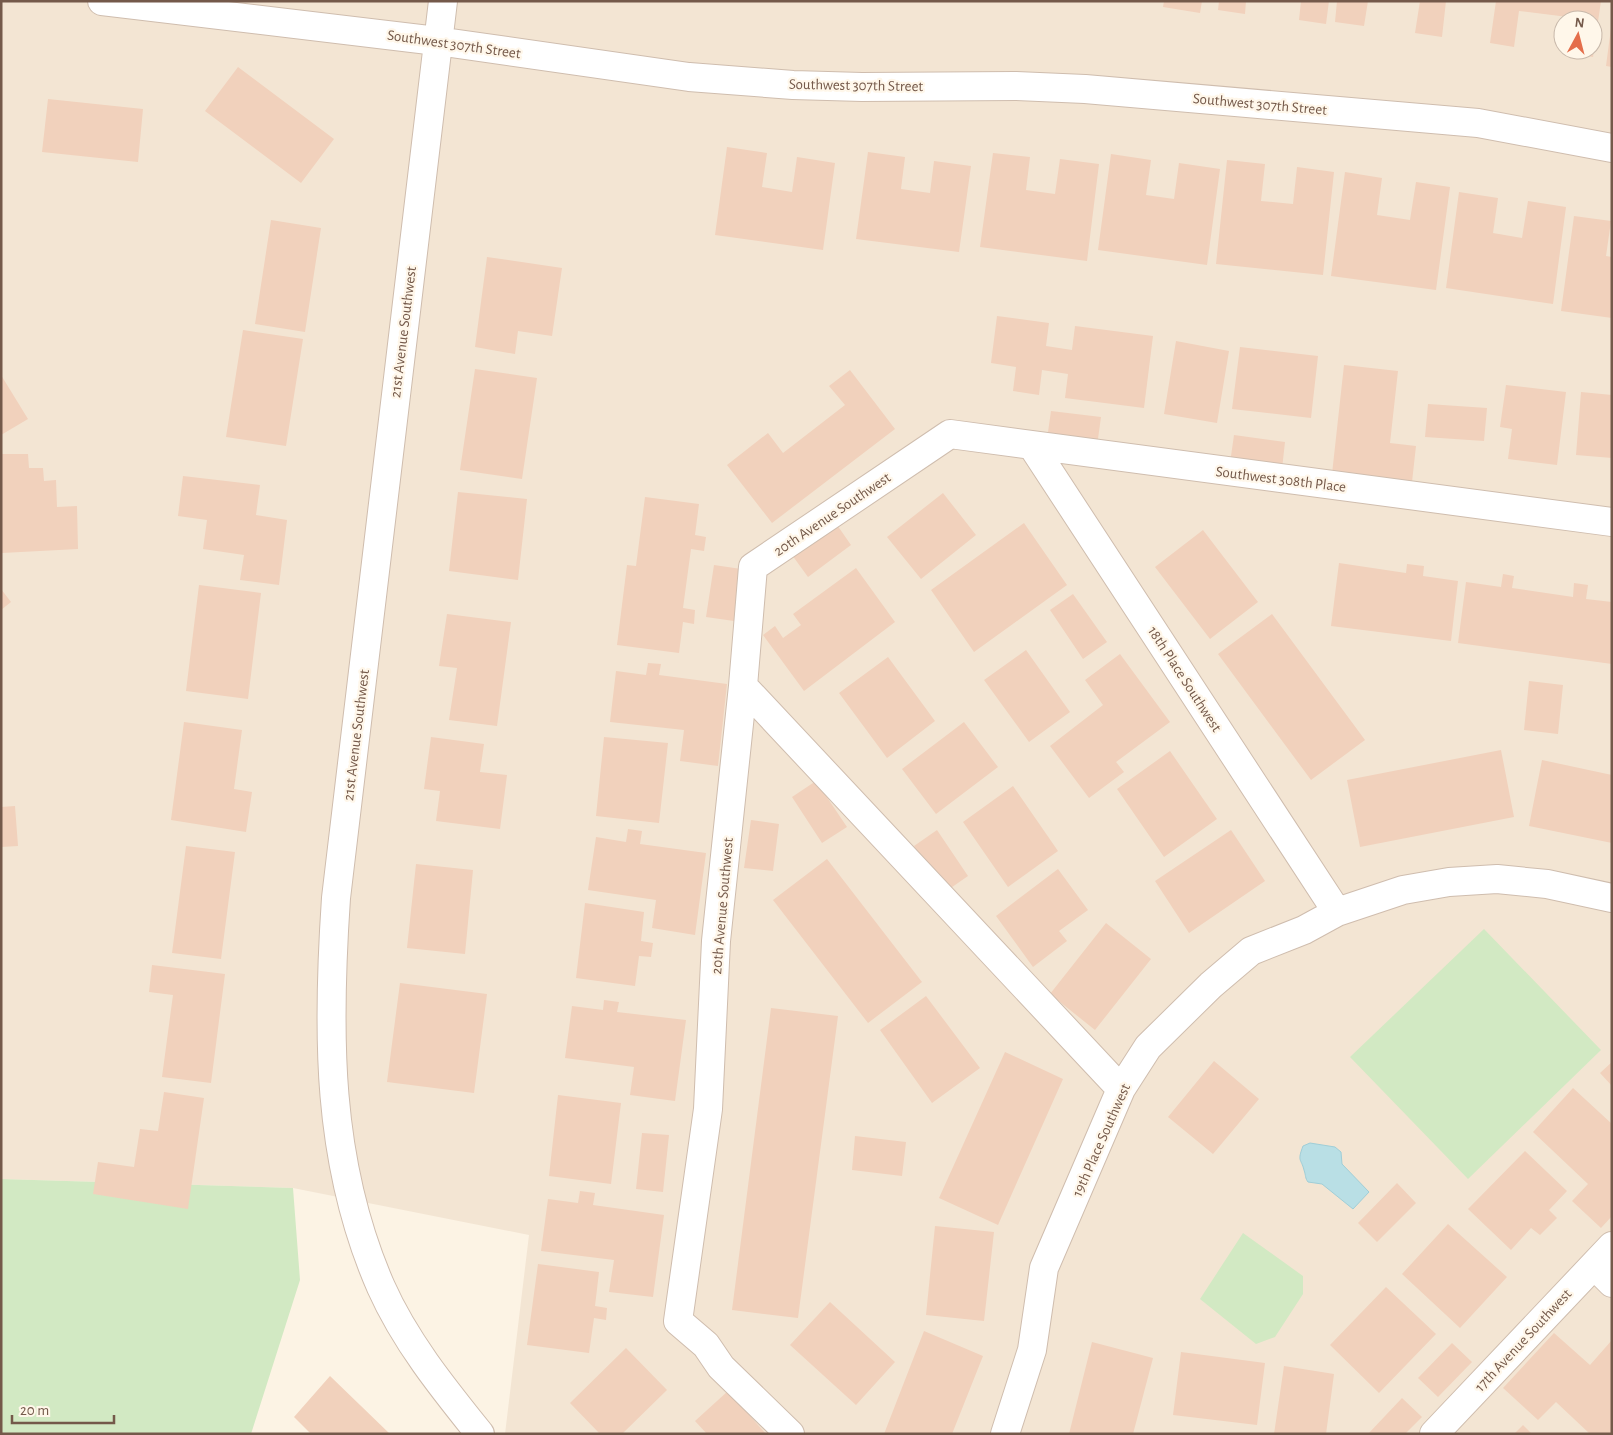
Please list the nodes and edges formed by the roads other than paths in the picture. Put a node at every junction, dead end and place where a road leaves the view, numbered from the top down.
1 (102, 1) edge
2 (443, 1) edge
3 (437, 41) junction
4 (1612, 148) edge
5 (950, 434) joint
6 (1034, 447) junction
7 (1612, 522) edge
8 (743, 686) junction
9 (1612, 898) edge
10 (1337, 912) junction
11 (1121, 1089) junction
12 (1606, 1265) edge
13 (480, 1434) edge
14 (790, 1434) edge
15 (1005, 1434) edge
16 (1434, 1434) edge

1 - 3 street, Southwest 307th Street
2 - 3 street, 21st Avenue Southwest
3 - 4 street, Southwest 307th Street
3 - 13 street, 21st Avenue Southwest
5 - 6 street, Southwest 308th Place
5 - 8 street, 20th Avenue Southwest
6 - 7 street, Southwest 308th Place
6 - 10 street, 18th Place Southwest
8 - 11 street
8 - 14 street, 20th Avenue Southwest
9 - 10 street, 19th Place Southwest
10 - 11 street, 19th Place Southwest
11 - 15 street, 19th Place Southwest
12 - 16 street, 17th Avenue Southwest

